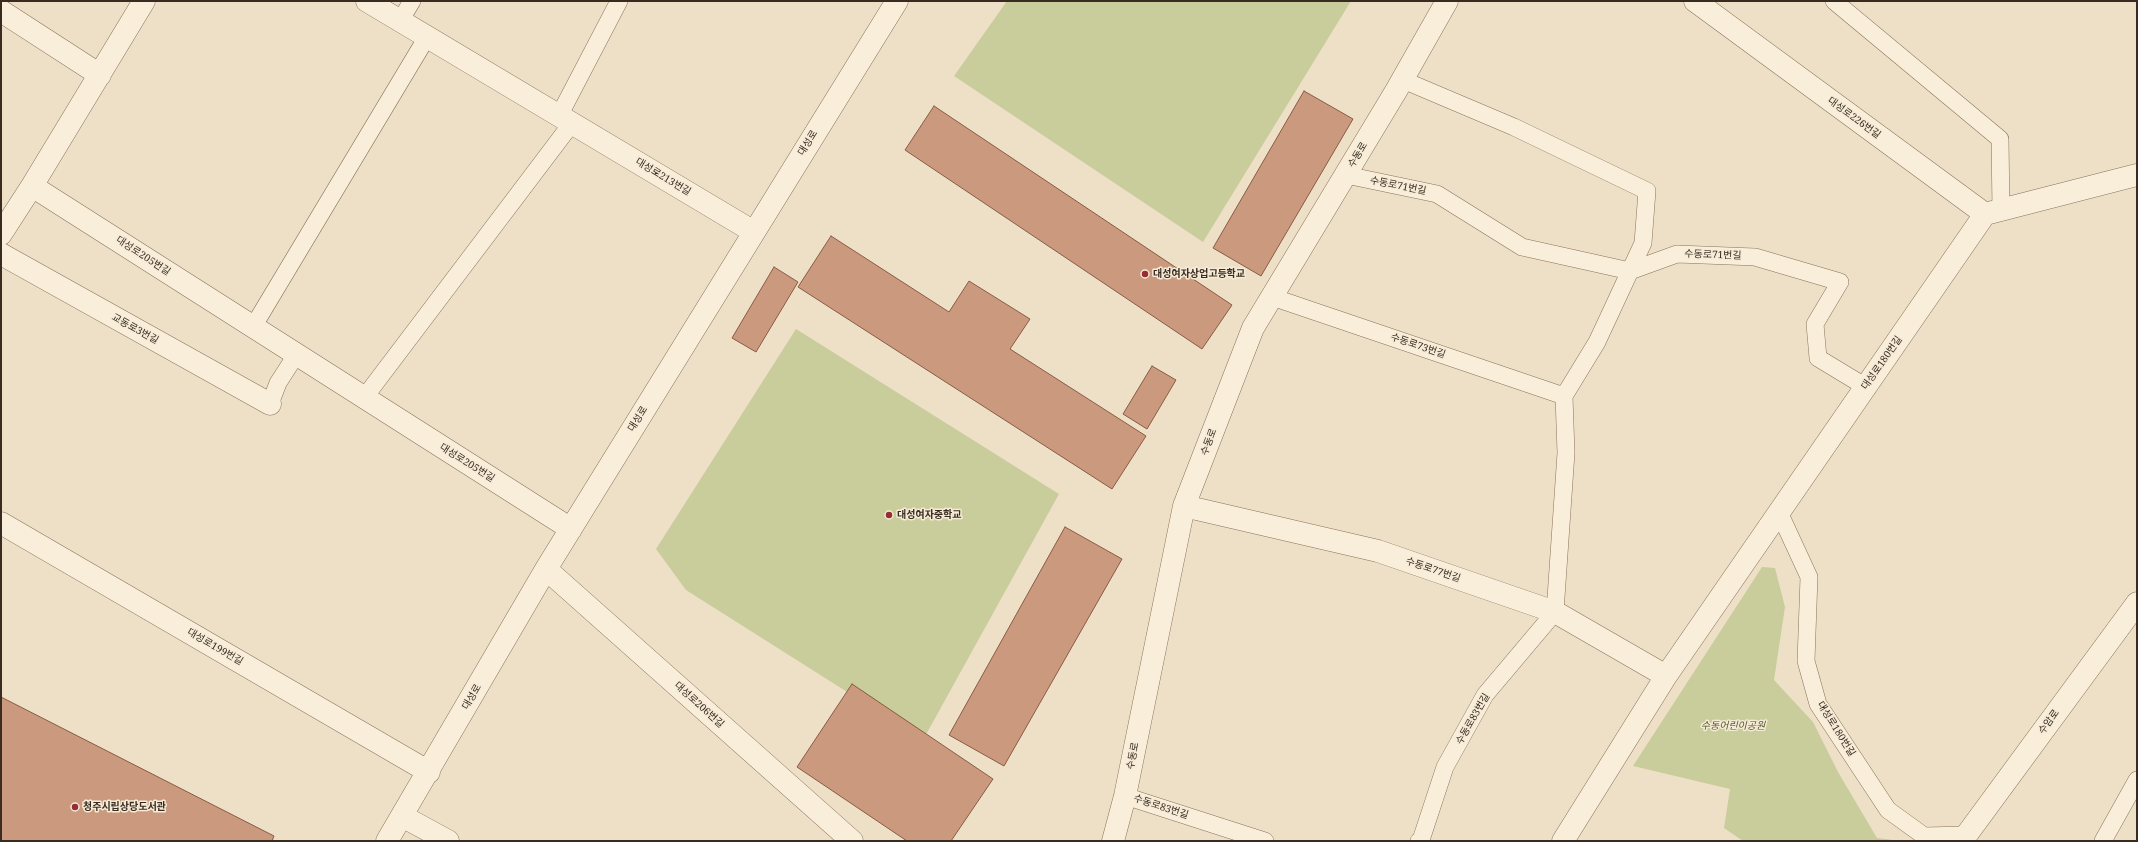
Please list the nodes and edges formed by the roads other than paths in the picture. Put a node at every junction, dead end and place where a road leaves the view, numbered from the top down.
1 (144, 1) edge
2 (367, 1) edge
3 (412, 1) edge
4 (619, 1) edge
5 (896, 1) edge
6 (1447, 1) edge
7 (1834, 1) edge
8 (1708, 5) edge
9 (1, 11) edge
10 (400, 21) junction
11 (427, 37) junction
12 (100, 75) junction
13 (1403, 80) junction
14 (565, 120) junction
15 (1346, 175) junction
16 (2137, 175) edge
17 (32, 186) junction
18 (1993, 212) junction
19 (754, 232) junction
20 (1, 234) edge
21 (1, 254) edge
22 (1630, 271) junction
23 (1272, 296) junction
24 (253, 327) junction
25 (296, 355) junction
26 (1866, 386) junction
27 (1564, 396) junction
28 (364, 398) junction
29 (270, 404) joint
30 (1184, 506) junction
31 (1779, 512) junction
32 (1, 523) edge
33 (571, 529) junction
34 (546, 569) junction
35 (2137, 602) edge
36 (1555, 612) junction
37 (1666, 676) junction
38 (429, 772) junction
39 (2137, 780) edge
40 (1125, 796) junction
41 (402, 816) junction
42 (1964, 838) edge
43 (387, 841) edge
44 (448, 841) edge
45 (852, 841) edge
46 (1113, 841) edge
47 (1265, 841) edge
48 (1418, 841) edge
49 (1563, 841) edge
50 (2103, 841) edge

1 - 12 street
2 - 10 street, 대성로213번길
3 - 10 lane
4 - 14 lane
5 - 19 street, 대성로
6 - 13 street, 수동로
7 - 18 lane
8 - 18 street, 대성로226번길
9 - 12 street
10 - 11 street, 대성로213번길
11 - 14 street, 대성로213번길
11 - 24 lane
12 - 17 street
13 - 15 street, 수동로
13 - 22 lane
14 - 19 street, 대성로213번길
14 - 28 lane
15 - 22 lane, 수동로71번길
15 - 23 street, 수동로
16 - 18 street
17 - 20 street
17 - 24 street, 대성로205번길
18 - 26 street, 대성로180번길
19 - 33 street, 대성로
21 - 29 street, 교동로3번길
22 - 26 lane, 수동로71번길
22 - 27 lane
23 - 27 lane, 수동로73번길
23 - 30 street, 수동로
24 - 25 street, 대성로205번길
25 - 28 street, 대성로205번길
25 - 29 lane
26 - 31 street, 대성로180번길
27 - 36 lane
28 - 33 street, 대성로205번길
30 - 36 street, 수동로77번길
30 - 40 street, 수동로
31 - 37 street, 대성로180번길
31 - 42 lane, 대성로180번길
32 - 38 street, 대성로199번길
33 - 34 street, 대성로
34 - 38 street, 대성로
34 - 45 street, 대성로206번길
35 - 42 street, 수암로
36 - 37 street, 수동로77번길
36 - 48 lane, 수동로83번길
37 - 49 street, 대성로180번길
38 - 41 street, 대성로
39 - 50 lane
40 - 46 street, 수동로
40 - 47 lane, 수동로83번길
41 - 43 street, 대성로
41 - 44 street

